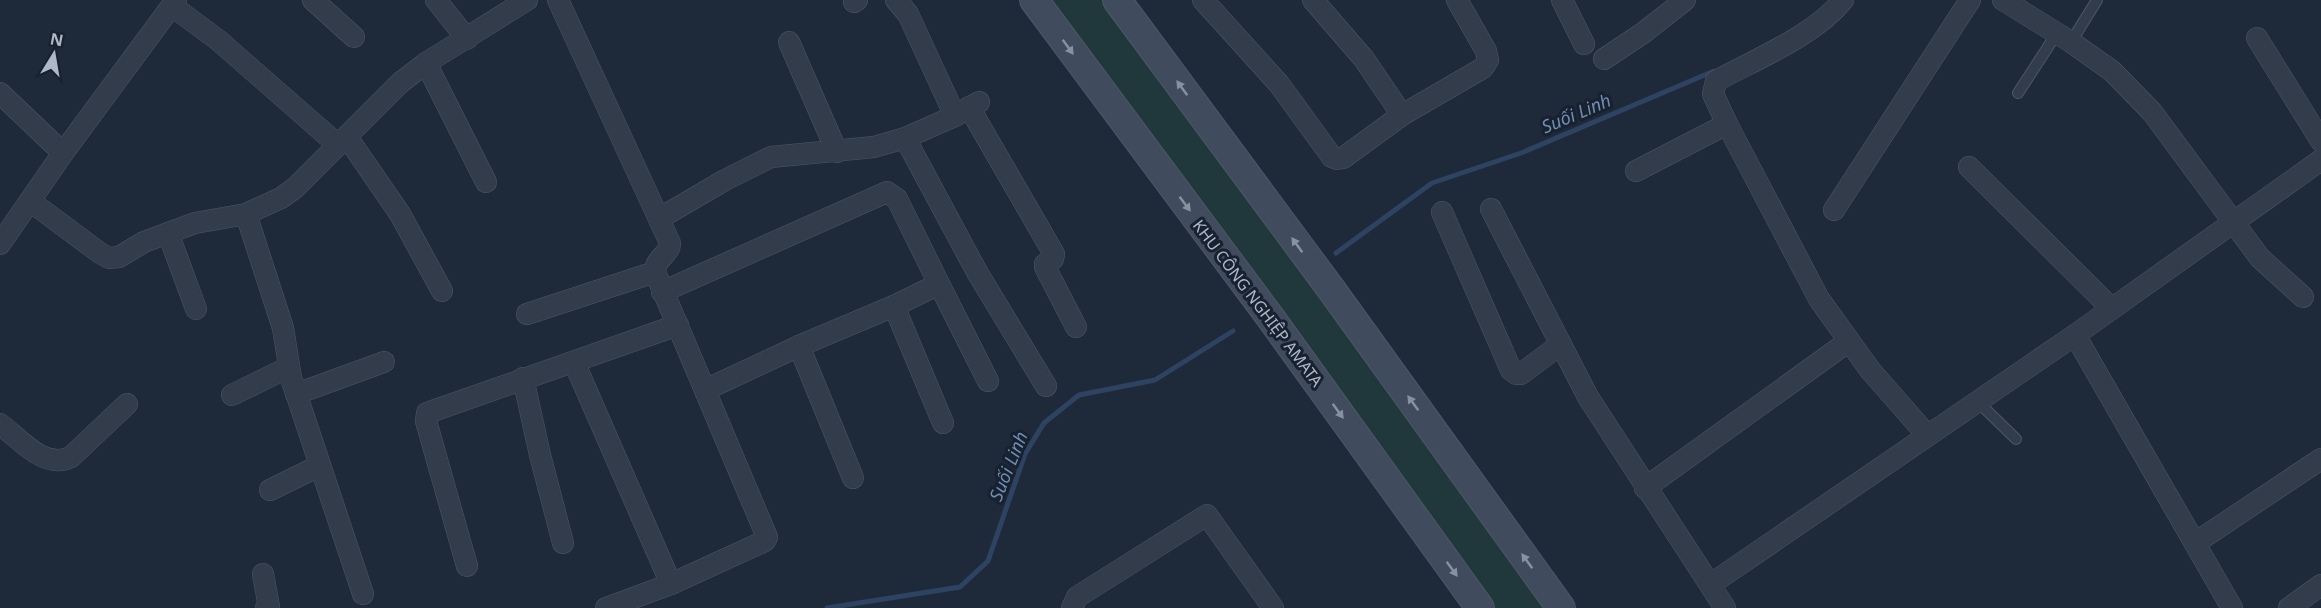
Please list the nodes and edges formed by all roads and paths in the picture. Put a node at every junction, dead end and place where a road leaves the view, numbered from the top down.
1 (312, 0) edge
2 (436, 0) edge
3 (527, 0) edge
4 (558, 0) edge
5 (896, 0) edge
6 (1034, 0) edge
7 (1117, 0) edge
8 (1203, 0) edge
9 (1313, 0) edge
10 (1456, 0) edge
11 (1562, 0) edge
12 (1684, 0) edge
13 (1843, 0) edge
14 (1970, 0) edge
15 (2097, 0) edge
16 (2007, 1) edge
17 (174, 3) edge
18 (354, 37) dead end
19 (2064, 37) junction
20 (2257, 38) dead end
21 (467, 39) junction
22 (789, 42) dead end
23 (1584, 44) dead end
24 (1604, 59) dead end
25 (426, 63) junction
26 (0, 93) edge
27 (2018, 93) dead end
28 (968, 108) junction
29 (1402, 115) junction
30 (1727, 124) junction
31 (904, 138) junction
32 (343, 141) junction
33 (2321, 141) edge
34 (837, 152) junction
35 (63, 153) junction
36 (2321, 160) edge
37 (1969, 167) dead end
38 (1636, 171) dead end
39 (486, 182) dead end
40 (30, 201) junction
41 (1491, 209) dead end
42 (1834, 210) dead end
43 (1442, 212) dead end
44 (246, 214) junction
45 (660, 218) junction
46 (2233, 221) junction
47 (168, 233) junction
48 (0, 244) edge
49 (658, 282) junction
50 (939, 284) junction
51 (442, 291) dead end
52 (2302, 297) dead end
53 (894, 306) junction
54 (2111, 308) junction
55 (196, 309) dead end
56 (527, 314) dead end
57 (678, 326) junction
58 (1076, 327) dead end
59 (2075, 335) junction
60 (1849, 341) junction
61 (1561, 344) junction
62 (799, 346) junction
63 (384, 362) dead end
64 (574, 362) junction
65 (289, 367) junction
66 (523, 378) junction
67 (988, 381) dead end
68 (1046, 386) dead end
69 (705, 390) junction
70 (296, 394) junction
71 (232, 395) dead end
72 (1977, 401) junction
73 (127, 404) dead end
74 (943, 423) dead end
75 (0, 424) edge
76 (1927, 435) junction
77 (2016, 439) dead end
78 (2321, 459) edge
79 (319, 466) junction
80 (853, 478) dead end
81 (1645, 488) junction
82 (270, 490) dead end
83 (563, 543) dead end
84 (2195, 543) junction
85 (466, 566) dead end
86 (263, 574) dead end
87 (671, 584) junction
88 (1711, 584) junction
89 (2321, 585) edge
90 (363, 594) dead end
91 (268, 608) edge
92 (606, 608) edge
93 (1072, 608) edge
94 (1273, 608) edge
95 (1480, 608) edge
96 (1561, 608) edge
97 (1725, 608) edge
98 (2232, 608) edge
99 (2289, 608) edge

1 - 18 street
2 - 21 street
3 - 21 street
4 - 45 street
5 - 28 street
6 -> 95 street, KHU CÔNG NGHIỆP AMATA
96 -> 7 street
8 - 29 street
9 - 29 street
10 - 29 street
11 - 23 street
12 - 24 street
13 - 30 street
14 - 42 street
15 - 19 lane
16 - 19 street
17 - 32 street
17 - 35 street
19 - 27 lane
19 - 46 street
20 - 33 street
21 - 25 street
22 - 34 street
25 - 32 street
25 - 39 street
26 - 35 street
28 - 31 street
28 - 58 street
30 - 38 street
30 - 60 street
31 - 34 street
31 - 68 street
32 - 44 street
32 - 51 street
34 - 45 street
35 - 40 street
36 - 46 street
37 - 54 street
40 - 47 street
40 - 48 street
41 - 61 street
43 - 61 street
44 - 47 street
44 - 65 street
45 - 49 street
46 - 52 street
46 - 54 street
47 - 55 street
49 - 50 street
49 - 56 street
49 - 57 street
50 - 53 street
50 - 67 street
53 - 62 street
53 - 74 street
54 - 59 street
57 - 64 street
57 - 69 street
59 - 72 street
59 - 84 street
60 - 76 street
60 - 81 street
61 - 81 street
62 - 69 street
62 - 80 street
63 - 70 street
64 - 66 street
64 - 87 street
65 - 70 street
65 - 71 street
66 - 83 street
66 - 85 street
69 - 87 street
70 - 79 street
72 - 76 street
72 - 77 lane
73 - 75 street
76 - 88 street
78 - 84 street
79 - 82 street
79 - 90 street
81 - 88 street
84 - 98 street
86 - 91 street
87 - 92 street
88 - 97 street
89 - 99 street
93 - 94 street

